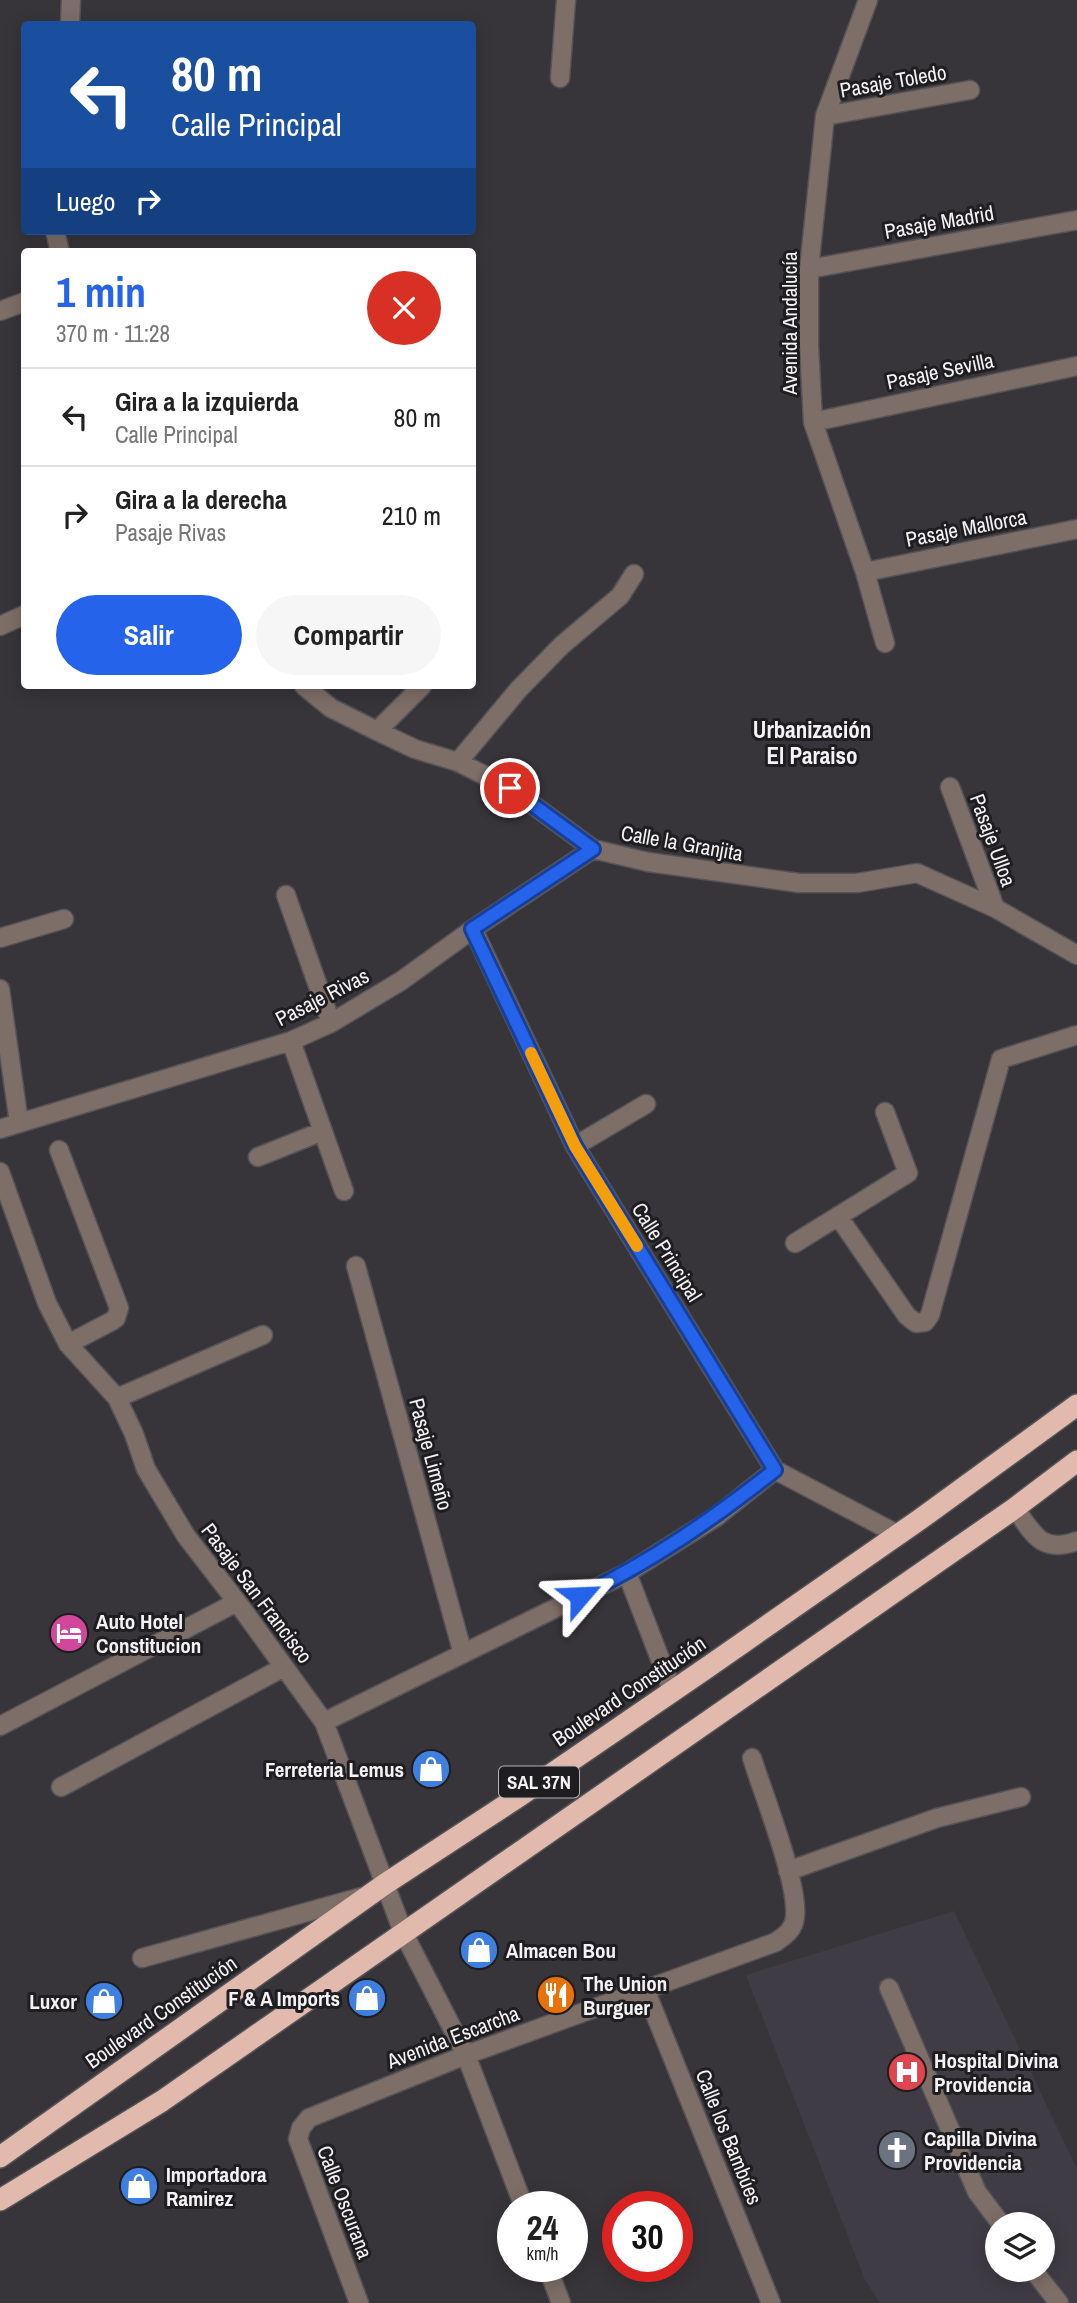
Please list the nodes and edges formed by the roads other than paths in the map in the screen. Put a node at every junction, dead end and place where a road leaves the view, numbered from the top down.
1 (71, 0) edge
2 (566, 0) edge
3 (868, 0) edge
4 (70, 21) edge
5 (560, 78) dead end
6 (970, 90) dead end
7 (825, 116) junction
8 (1077, 220) edge
9 (809, 269) junction
10 (21, 303) edge
11 (0, 311) edge
12 (1077, 366) edge
13 (813, 422) junction
14 (1077, 529) edge
15 (865, 572) junction
16 (634, 574) dead end
17 (21, 616) edge
18 (0, 626) edge
19 (885, 643) dead end
20 (308, 689) edge
21 (419, 689) edge
22 (377, 731) junction
23 (458, 762) junction
24 (950, 787) dead end
25 (593, 849) junction
26 (286, 895) dead end
27 (995, 908) junction
28 (64, 919) dead end
29 (472, 929) junction
30 (0, 938) edge
31 (1077, 955) edge
32 (0, 989) edge
33 (331, 1023) junction
34 (1077, 1035) edge
35 (290, 1041) junction
36 (646, 1104) dead end
37 (885, 1112) dead end
38 (19, 1123) junction
39 (0, 1129) edge
40 (323, 1131) junction
41 (575, 1146) junction
42 (59, 1150) dead end
43 (258, 1157) dead end
44 (0, 1172) edge
45 (3, 1191) edge
46 (344, 1191) dead end
47 (838, 1216) junction
48 (795, 1243) dead end
49 (356, 1266) dead end
50 (263, 1335) dead end
51 (68, 1343) junction
52 (117, 1398) junction
53 (1077, 1405) edge
54 (1077, 1461) edge
55 (775, 1470) junction
56 (1015, 1508) junction
57 (897, 1534) junction
58 (1077, 1541) edge
59 (628, 1573) junction
60 (237, 1602) junction
61 (463, 1654) junction
62 (284, 1667) junction
63 (672, 1690) junction
64 (324, 1722) junction
65 (0, 1726) edge
66 (752, 1758) dead end
67 (61, 1787) dead end
68 (1021, 1797) dead end
69 (788, 1871) junction
70 (377, 1890) junction
71 (403, 1932) junction
72 (142, 1958) dead end
73 (889, 1988) dead end
74 (645, 1989) junction
75 (466, 2055) junction
76 (309, 2118) joint
77 (0, 2157) edge
78 (21, 2186) junction
79 (518, 2191) edge
80 (0, 2200) edge
81 (0, 2207) edge
82 (991, 2212) edge
83 (553, 2282) edge
84 (1042, 2282) edge
85 (359, 2303) edge
86 (561, 2303) edge
87 (771, 2303) edge
88 (1059, 2303) edge

1 - 4 street
2 - 5 street
3 - 7 street, Avenida Andalucía
6 - 7 street, Pasaje Toledo
7 - 9 street, Avenida Andalucía
8 - 9 street, Pasaje Madrid
9 - 13 street, Avenida Andalucía
10 - 11 street
12 - 13 street, Pasaje Sevilla
13 - 15 street, Avenida Andalucía
14 - 15 street, Pasaje Mallorca
15 - 19 street, Avenida Andalucía
16 - 23 street
17 - 18 street
20 - 22 street, Calle la Granjita
21 - 22 street
22 - 23 street, Calle la Granjita
23 - 25 street, Calle la Granjita
24 - 27 street, Pasaje Ulloa
25 - 27 street, Calle la Granjita
25 - 29 street, Pasaje Rivas
26 - 33 street
27 - 31 street, Calle la Granjita
28 - 30 street
29 - 33 street, Pasaje Rivas
29 - 41 street, Calle Principal
32 - 38 street
33 - 35 street, Pasaje Rivas
34 - 47 street
35 - 38 street, Pasaje Rivas
35 - 40 street
36 - 41 street
37 - 47 street
38 - 39 street, Pasaje Rivas
40 - 43 street
40 - 46 street
41 - 55 street, Calle Principal
42 - 51 street
44 - 45 street, Pasaje San Francisco
45 - 51 street, Pasaje San Francisco
47 - 48 street
49 - 61 street, Pasaje Limeño
50 - 52 street
51 - 52 street, Pasaje San Francisco
52 - 60 street, Pasaje San Francisco
53 - 57 highway, Boulevard Constitución / SAL 37N
54 - 56 highway, SAL 37N
55 - 57 street
55 - 59 street
56 - 58 street
56 - 71 highway, SAL 37N
57 - 63 highway, Boulevard Constitución / SAL 37N
59 - 61 street
59 - 63 street
60 - 62 street, Pasaje San Francisco
60 - 65 street
61 - 64 street
62 - 64 street, Pasaje San Francisco
62 - 67 street
63 - 70 highway, Boulevard Constitución / SAL 37N
64 - 70 street, Pasaje San Francisco
66 - 69 street
68 - 69 street
69 - 74 street, Avenida Escarcha
70 - 71 street, Pasaje San Francisco
70 - 72 street
70 - 77 highway, Boulevard Constitución / SAL 37N
71 - 75 street, Pasaje San Francisco
71 - 78 highway, SAL 37N
73 - 82 street
74 - 75 street, Avenida Escarcha
74 - 87 street, Calle los Bambúes
75 - 76 street, Avenida Escarcha
75 - 79 street, Pasaje San Francisco
76 - 85 street, Calle Oscurana
78 - 80 highway, SAL 37N
78 - 81 highway, SAL 37N
83 - 86 street
84 - 88 street

